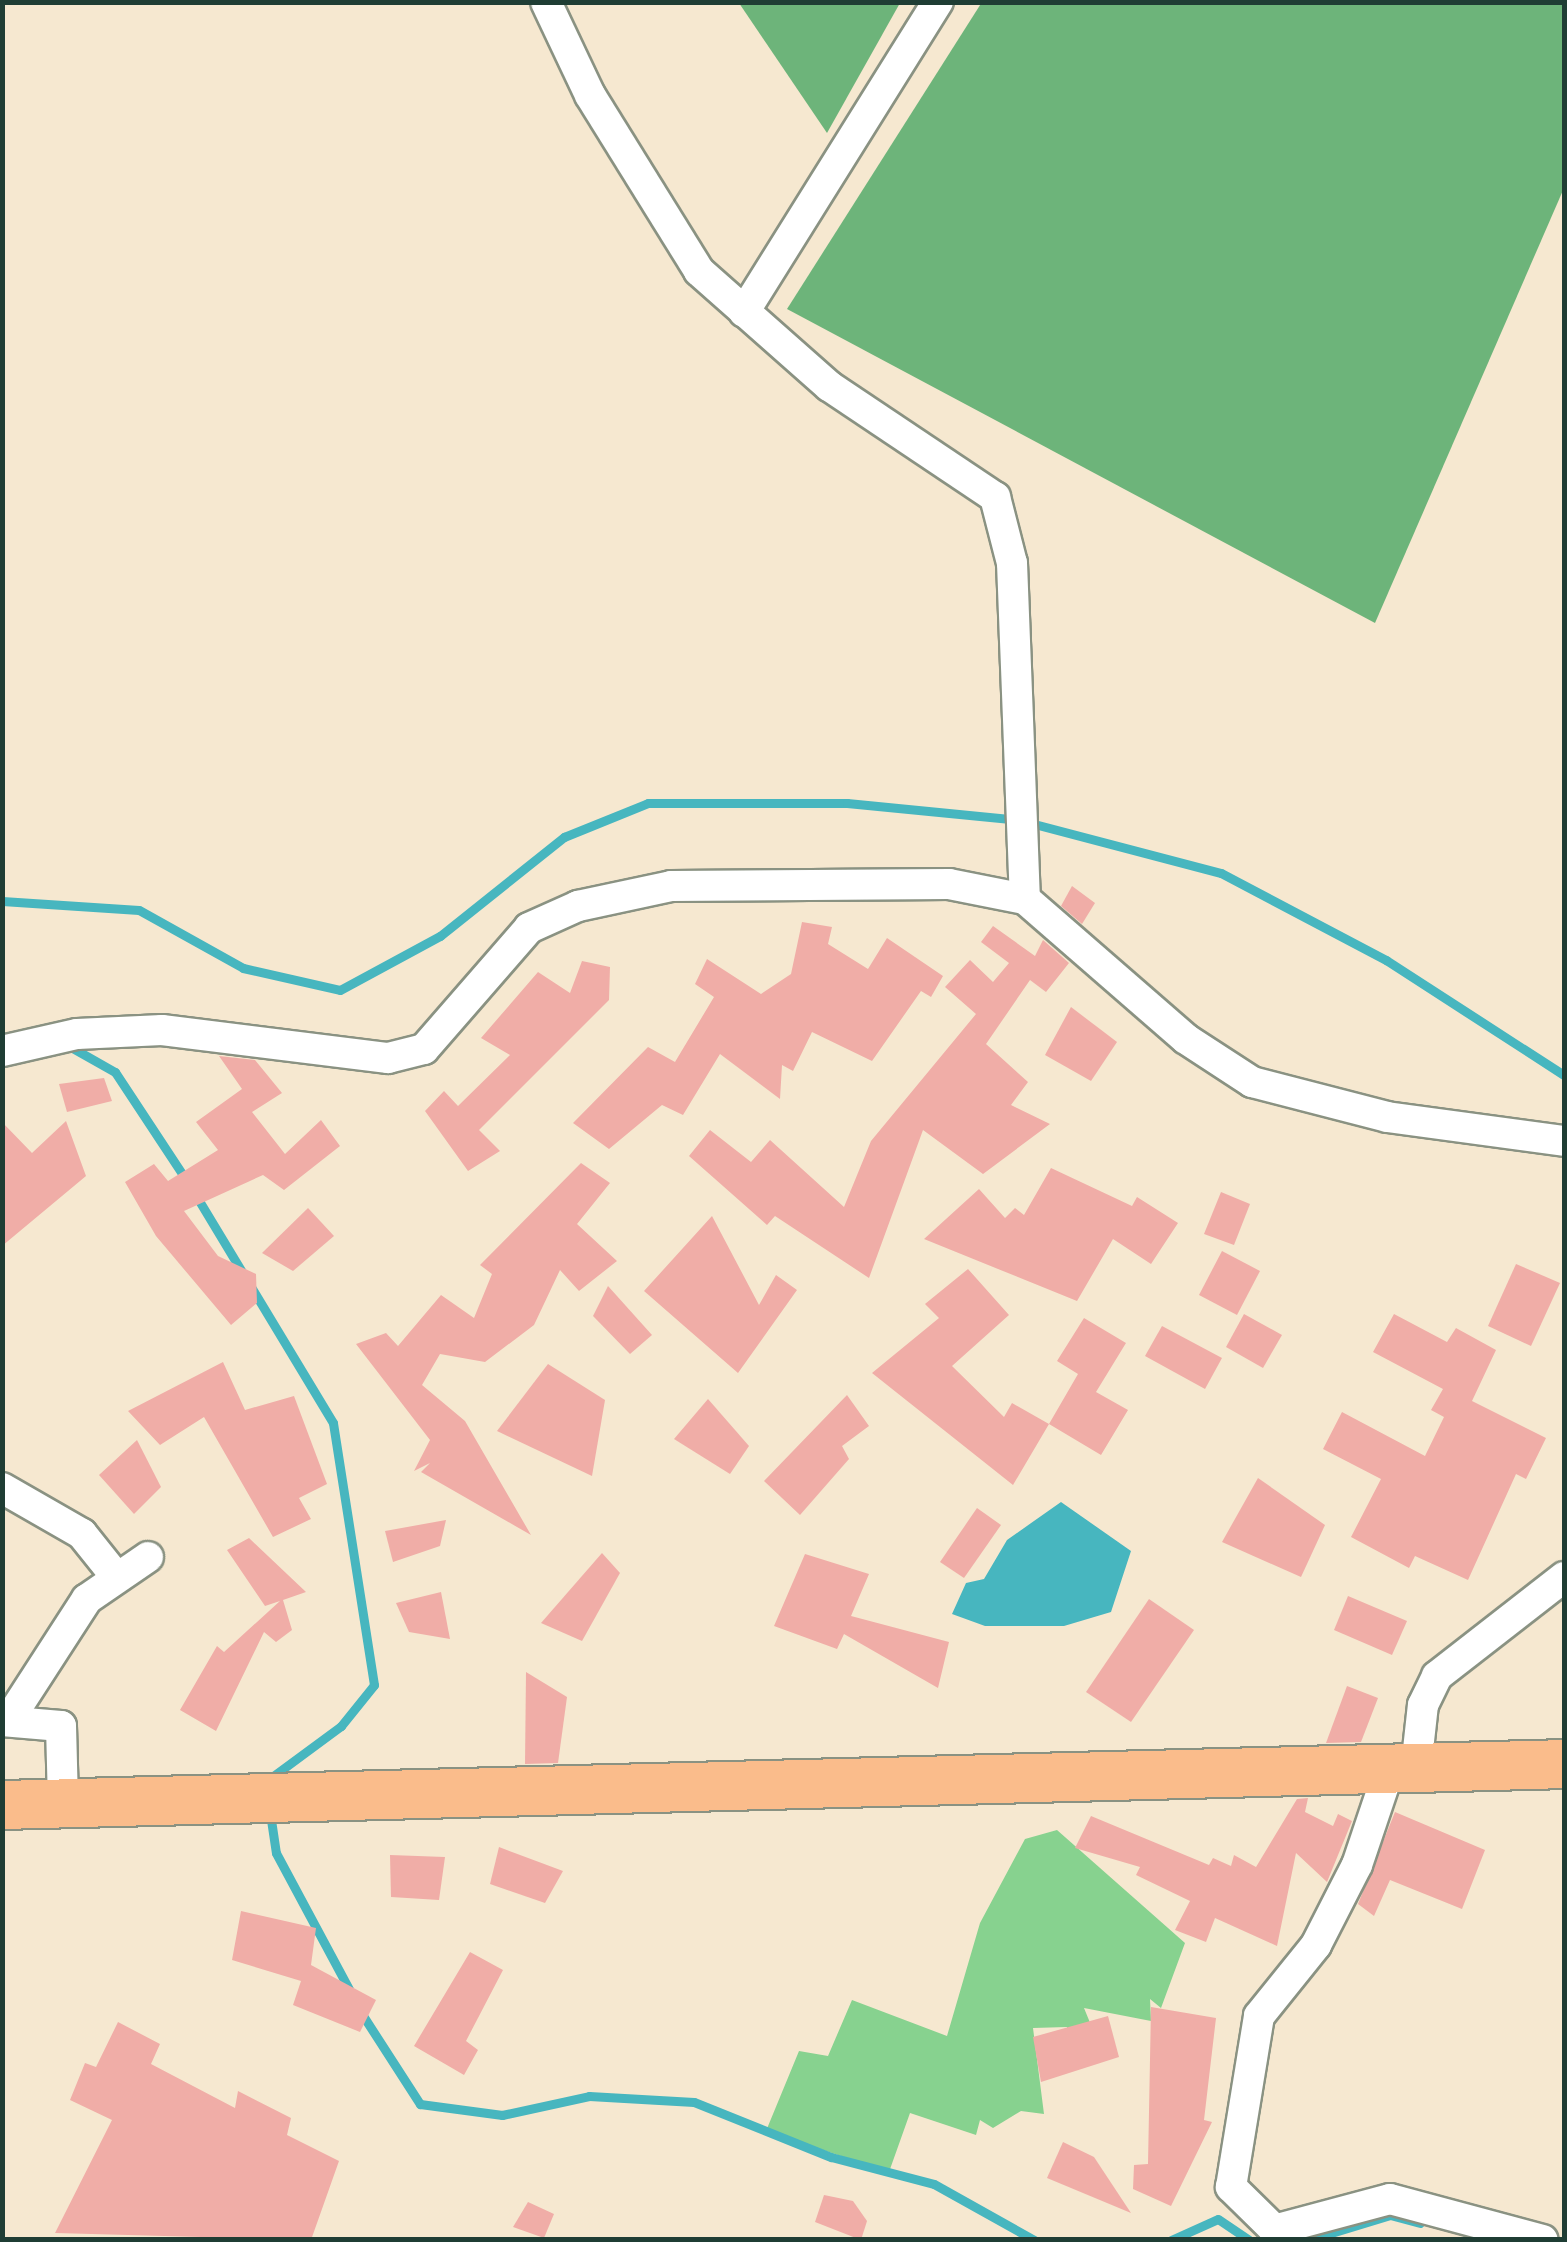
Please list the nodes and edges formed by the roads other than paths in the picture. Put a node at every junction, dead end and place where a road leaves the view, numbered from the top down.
1 (546, 2) edge
2 (938, 2) edge
3 (744, 312) junction
4 (1025, 900) junction
5 (2, 1051) edge
6 (1564, 1141) edge
7 (2, 1488) edge
8 (148, 1557) dead end
9 (114, 1574) junction
10 (1564, 1576) edge
11 (5, 1721) edge
12 (1564, 1764) edge
13 (1403, 1768) junction
14 (63, 1801) junction
15 (2, 1805) edge
16 (1280, 2236) edge
17 (1543, 2240) edge

1 - 3 street
2 - 3 street
3 - 4 street
4 - 5 street
4 - 6 street
7 - 9 street
8 - 9 street
9 - 11 street
10 - 13 street
11 - 14 street
12 - 13 main road
13 - 14 main road
13 - 16 street
14 - 15 main road
16 - 17 street

